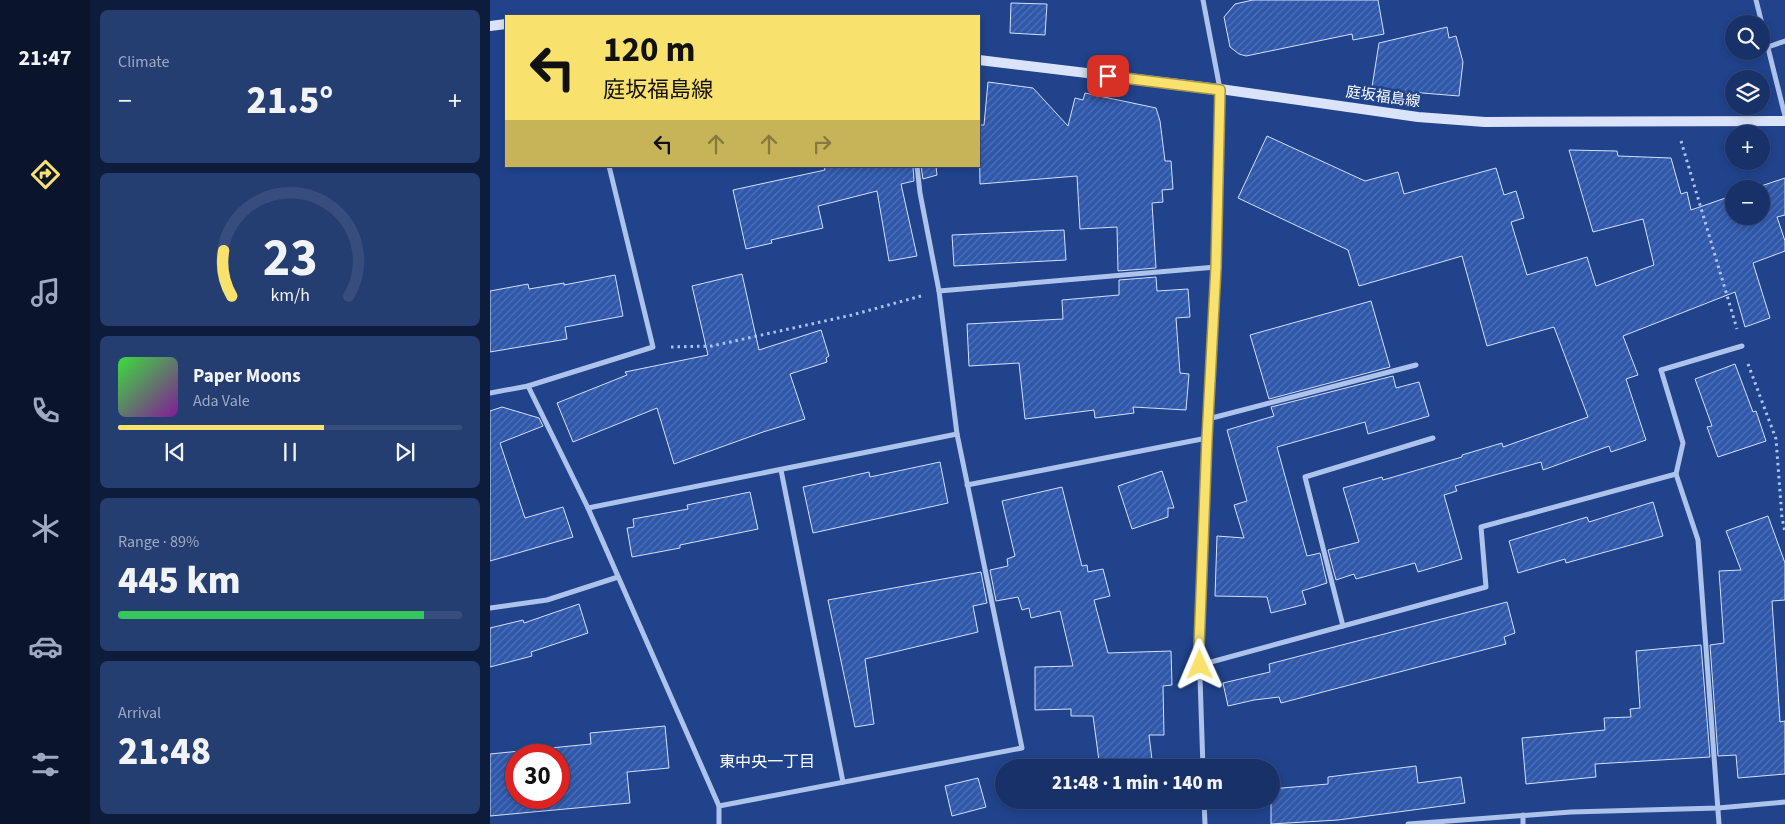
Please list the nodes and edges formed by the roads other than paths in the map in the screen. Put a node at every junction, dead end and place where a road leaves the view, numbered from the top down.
1 (1202, 0) edge
2 (1756, 0) edge
3 (1760, 15) edge
4 (505, 24) edge
5 (490, 26) edge
6 (1785, 41) edge
7 (1770, 46) edge
8 (1770, 55) edge
9 (980, 60) edge
10 (1220, 90) junction
11 (1785, 116) edge
12 (1785, 121) edge
13 (609, 167) edge
14 (917, 167) edge
15 (1216, 267) junction
16 (939, 291) junction
17 (1742, 346) dead end
18 (1416, 365) dead end
19 (528, 386) junction
20 (490, 393) edge
21 (1208, 419) junction
22 (957, 434) junction
23 (1207, 438) junction
24 (1434, 438) dead end
25 (780, 470) junction
26 (1676, 474) junction
27 (968, 485) junction
28 (588, 508) junction
29 (618, 577) junction
30 (490, 608) edge
31 (1343, 626) junction
32 (1200, 665) junction
33 (1203, 759) edge
34 (843, 782) junction
35 (1785, 802) edge
36 (719, 806) junction
37 (1718, 808) junction
38 (1204, 809) edge
39 (1523, 815) junction
40 (719, 824) edge
41 (1205, 824) edge
42 (1408, 824) edge
43 (1523, 824) edge
44 (1719, 824) edge

1 - 10 street
2 - 3 street
4 - 5 main road
6 - 7 street
8 - 11 street
9 - 10 main road, 庭坂福島線
10 - 12 main road, 庭坂福島線
10 - 15 street
13 - 19 street
14 - 16 street
15 - 16 street
15 - 21 street
16 - 22 street
17 - 26 street
18 - 21 street
19 - 20 street
19 - 28 street
21 - 23 street
22 - 25 street
22 - 27 street
23 - 27 street
23 - 32 street
24 - 31 street
25 - 28 street
25 - 34 street
26 - 31 street
26 - 37 street
27 - 34 street
28 - 29 street
29 - 30 street
29 - 36 street
31 - 32 street
32 - 33 street
34 - 36 street
35 - 37 street
36 - 40 street
37 - 39 street
37 - 44 street
38 - 41 street
39 - 42 street
39 - 43 street

